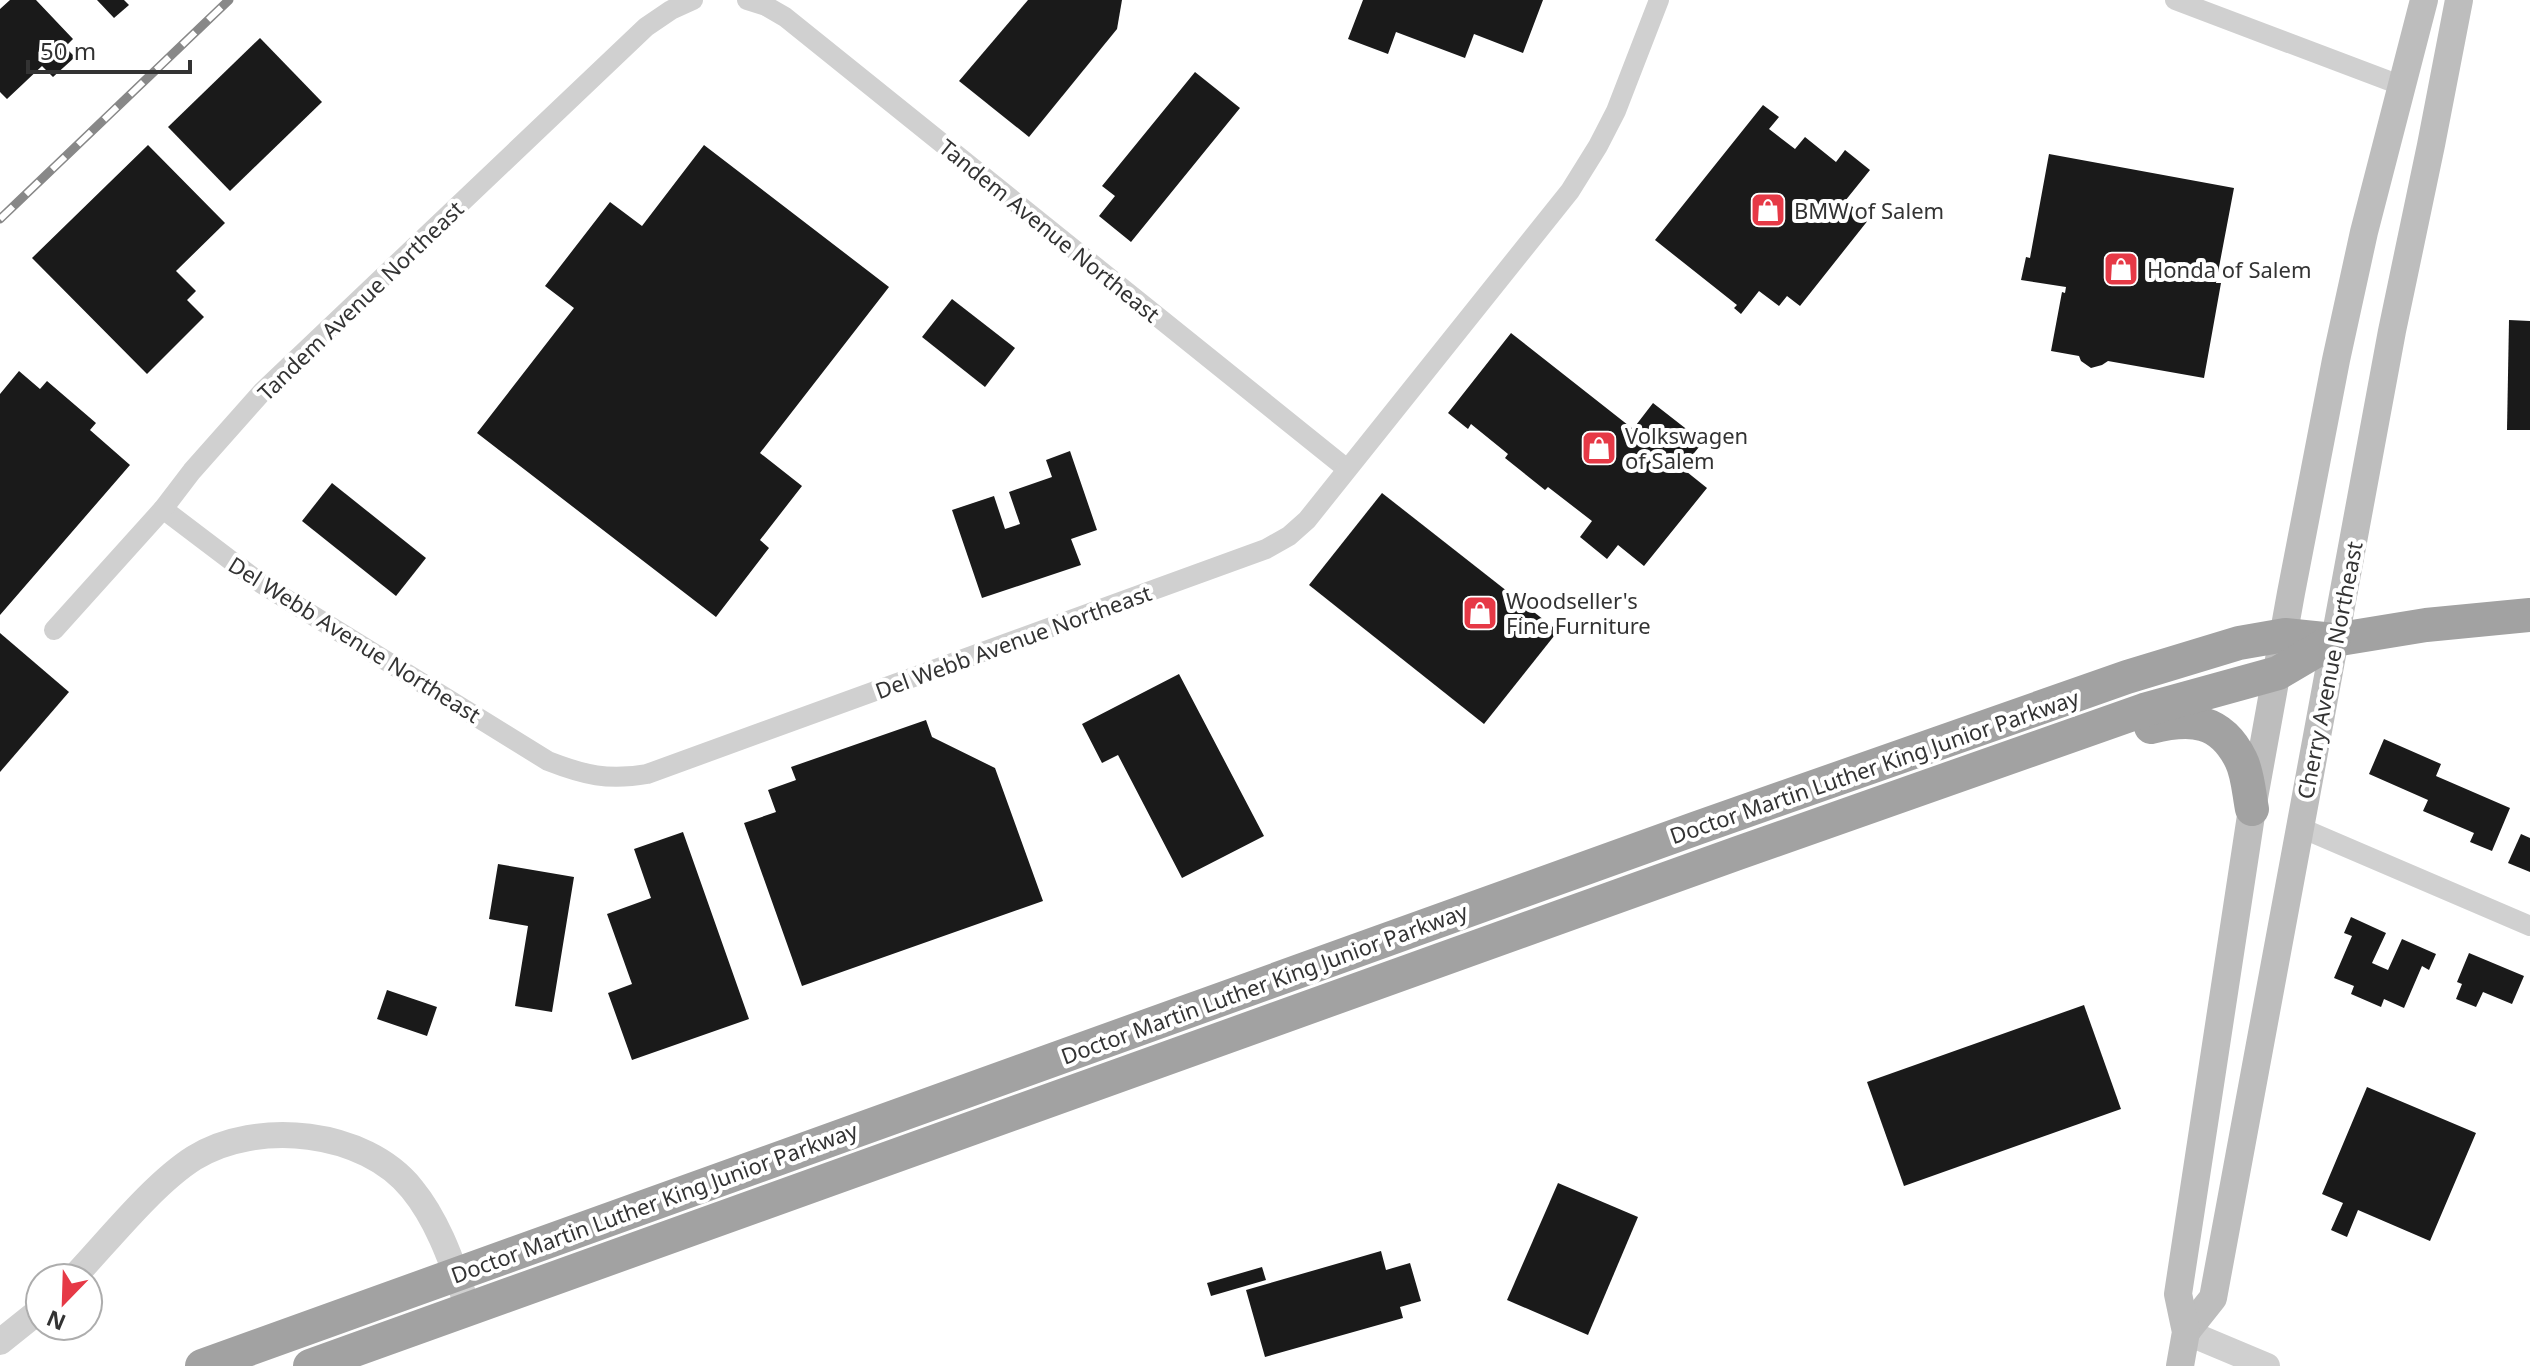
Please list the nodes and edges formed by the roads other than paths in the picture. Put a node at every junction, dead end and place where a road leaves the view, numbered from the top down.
1 (693, 0) edge
2 (747, 0) edge
3 (1659, 0) edge
4 (2175, 0) edge
5 (2424, 0) edge
6 (2459, 0) edge
7 (2400, 85) junction
8 (2431, 145) junction
9 (1347, 469) junction
10 (163, 509) junction
11 (2530, 615) edge
12 (54, 630) dead end
13 (2285, 635) junction
14 (2334, 640) junction
15 (2278, 673) junction
16 (2252, 809) junction
17 (2299, 827) junction
18 (1738, 853) junction
19 (2530, 926) edge
20 (88, 1262) edge
21 (455, 1273) junction
22 (469, 1310) junction
23 (24, 1323) edge
24 (2186, 1332) junction
25 (0, 1342) edge
26 (202, 1366) edge
27 (310, 1366) edge
28 (2180, 1366) edge
29 (2267, 1366) edge

1 - 10 street, Tandem Avenue Northeast
2 - 9 street, Tandem Avenue Northeast
3 - 9 street, Del Webb Avenue Northeast
4 - 7 street
5 - 7 main road, Cherry Avenue Northeast
6 - 8 main road, Cherry Avenue Northeast
7 - 8 main road
7 - 13 main road, Cherry Avenue Northeast
8 - 14 main road, Cherry Avenue Northeast
9 - 10 street, Del Webb Avenue Northeast
10 - 12 street, Tandem Avenue Northeast
11 - 14 highway, Doctor Martin Luther King Junior Parkway
13 - 14 highway, Doctor Martin Luther King Junior Parkway
13 - 15 main road, Cherry Avenue Northeast
13 - 21 highway, Doctor Martin Luther King Junior Parkway
14 - 15 highway, Doctor Martin Luther King Junior Parkway
14 - 17 main road, Cherry Avenue Northeast
15 - 16 main road, Cherry Avenue Northeast
15 - 18 highway, Doctor Martin Luther King Junior Parkway
16 - 18 highway
16 - 24 main road, Cherry Avenue Northeast
17 - 19 street
17 - 24 main road, Cherry Avenue Northeast
18 - 22 highway, Doctor Martin Luther King Junior Parkway
20 - 21 street
21 - 22 street
21 - 26 highway, Doctor Martin Luther King Junior Parkway
22 - 27 highway, Doctor Martin Luther King Junior Parkway
23 - 25 street
24 - 28 main road, Cherry Avenue Northeast
24 - 29 street

